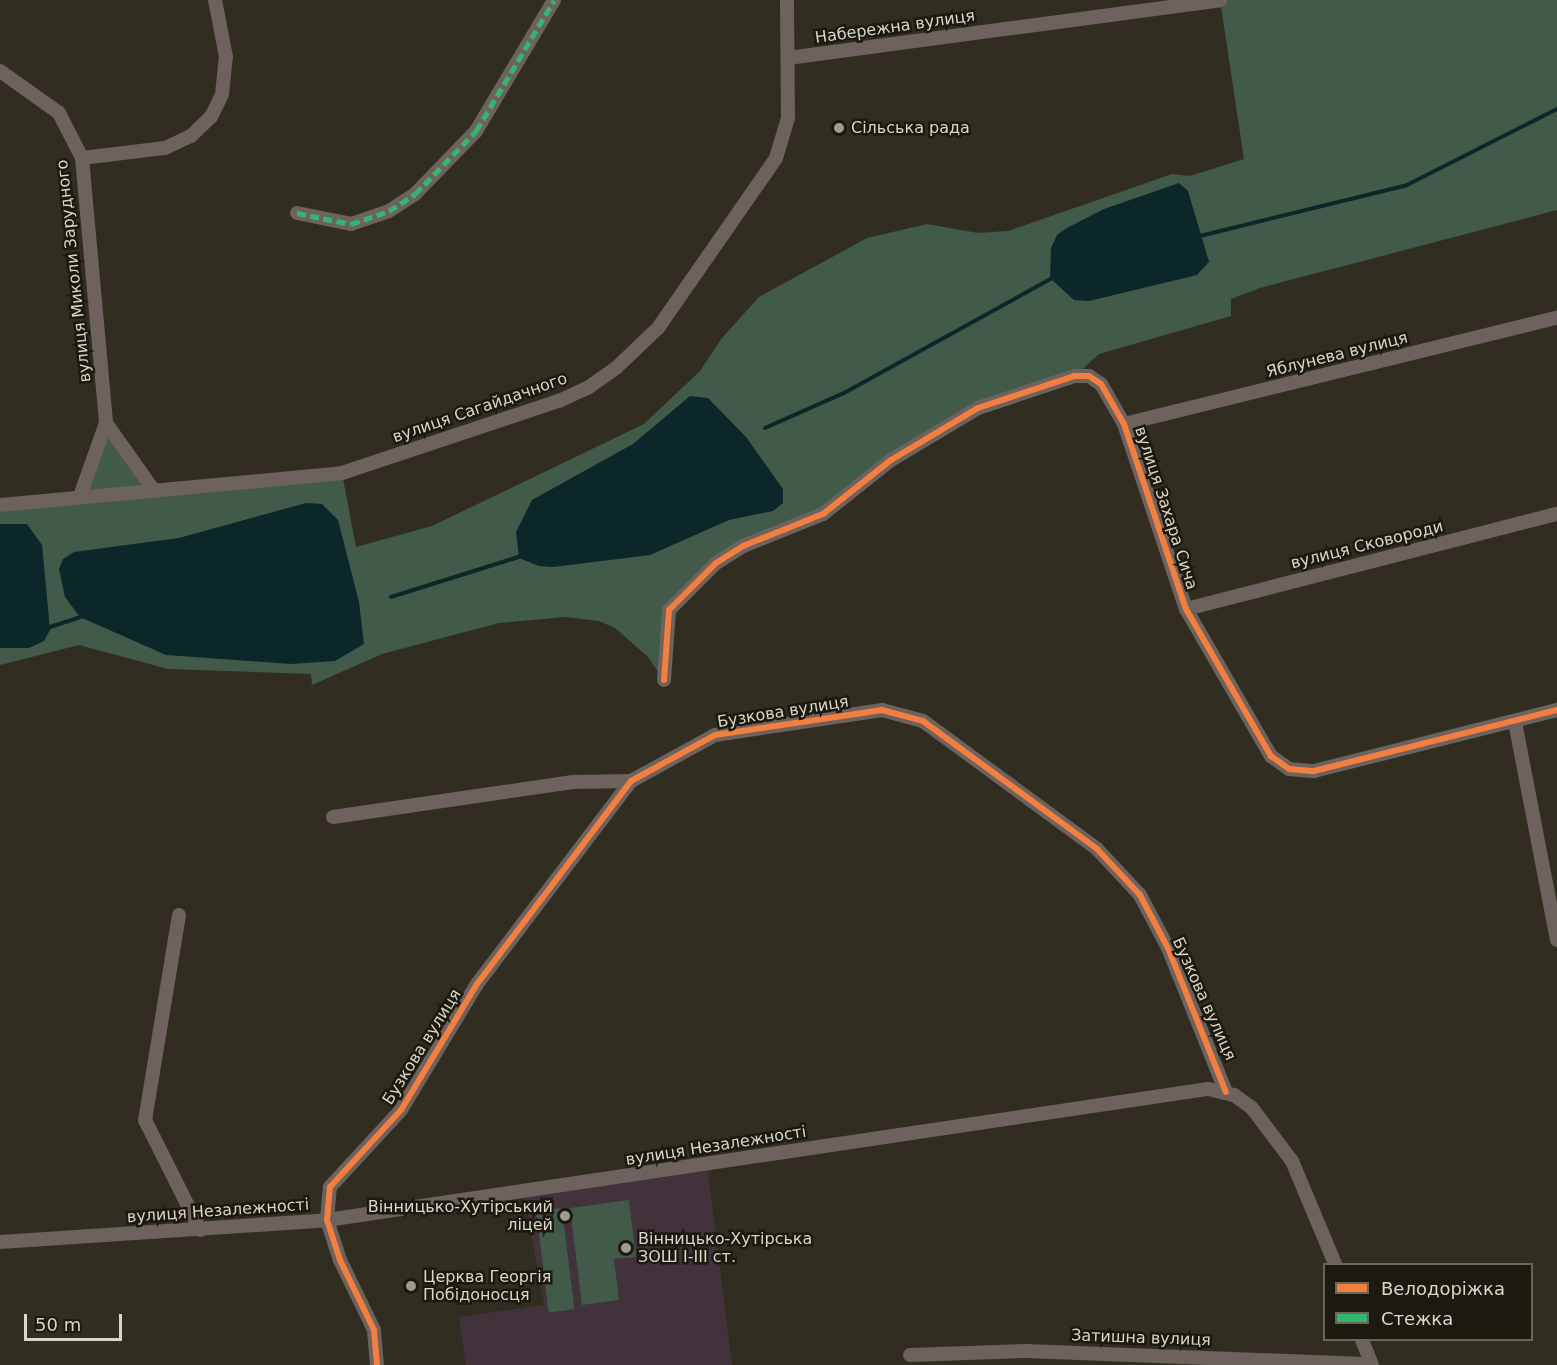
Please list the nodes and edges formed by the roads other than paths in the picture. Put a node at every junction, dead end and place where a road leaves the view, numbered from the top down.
1 (215, 0) edge
2 (554, 0) edge
3 (787, 0) edge
4 (1220, 0) edge
5 (788, 58) junction
6 (0, 71) edge
7 (82, 158) junction
8 (297, 213) dead end
9 (1557, 318) edge
10 (106, 423) junction
11 (1124, 424) junction
12 (152, 488) junction
13 (80, 496) junction
14 (0, 505) edge
15 (1557, 514) edge
16 (1186, 609) junction
17 (664, 680) dead end
18 (1557, 710) edge
19 (1515, 722) junction
20 (631, 781) junction
21 (333, 818) dead end
22 (179, 915) dead end
23 (1557, 940) edge
24 (1227, 1092) junction
25 (327, 1220) junction
26 (360, 1225) dead end
27 (200, 1230) junction
28 (0, 1242) edge
29 (1335, 1263) edge
30 (1362, 1341) edge
31 (910, 1355) dead end
32 (1372, 1364) edge
33 (377, 1365) edge

1 - 7 street
2 - 8 street
3 - 5 street, вулиця Сагайдачного
4 - 5 street, Набережна вулиця
5 - 12 street, вулиця Сагайдачного
6 - 7 street, вулиця Миколи Зарудного
7 - 10 street, вулиця Миколи Зарудного
9 - 11 street, Яблунева вулиця
10 - 12 street
10 - 13 street
11 - 16 street, вулиця Захара Сича
11 - 17 street, вулиця Захара Сича
12 - 13 street, вулиця Сагайдачного
13 - 14 street, вулиця Сагайдачного
15 - 16 street, вулиця Сковороди
16 - 19 street, вулиця Захара Сича
18 - 19 street, вулиця Захара Сича
19 - 23 street
20 - 21 street
20 - 24 street, Бузкова вулиця
20 - 25 street, Бузкова вулиця
22 - 27 street
24 - 25 street, вулиця Незалежності
24 - 29 street
25 - 26 street
25 - 27 street
25 - 33 street
27 - 28 street
30 - 32 street
31 - 32 street, Затишна вулиця

